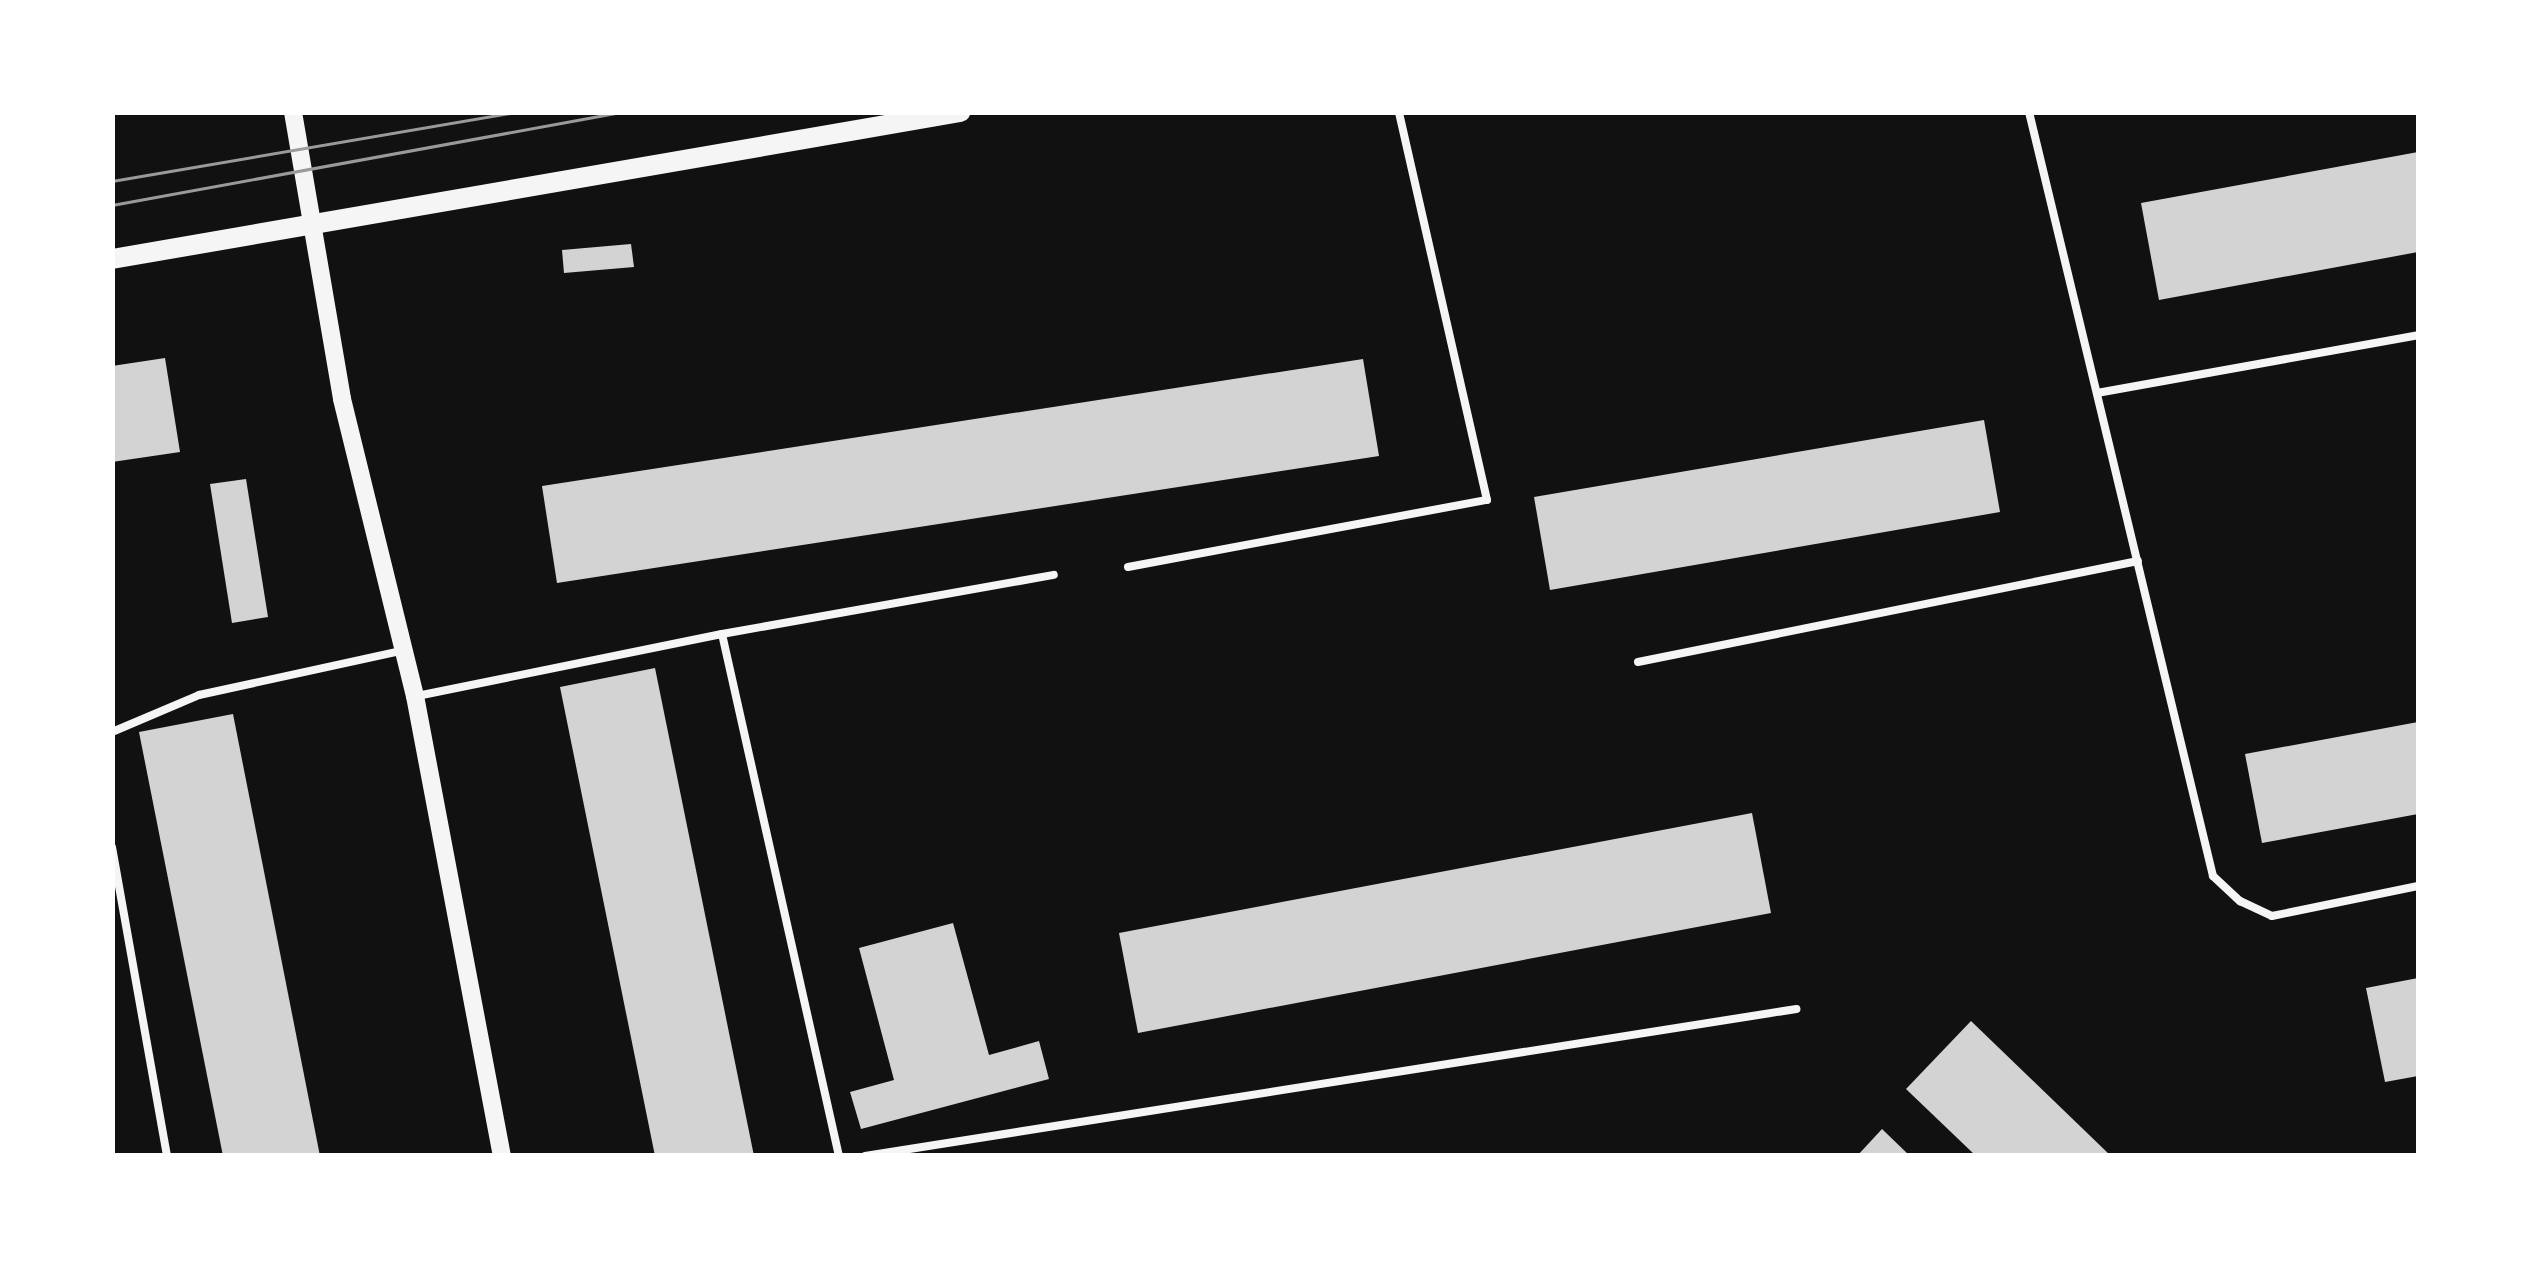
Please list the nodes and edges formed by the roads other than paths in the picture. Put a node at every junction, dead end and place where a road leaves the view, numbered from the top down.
1 (293, 112) edge
2 (960, 112) edge
3 (1399, 112) edge
4 (2028, 112) edge
5 (312, 224) junction
6 (112, 259) edge
7 (2418, 336) edge
8 (2096, 393) junction
9 (2138, 561) junction
10 (1128, 567) dead end
11 (1054, 574) dead end
12 (722, 634) junction
13 (406, 650) junction
14 (1638, 662) dead end
15 (415, 696) junction
16 (112, 732) edge
17 (112, 848) edge
18 (2418, 886) edge
19 (1796, 1010) dead end
20 (168, 1156) edge
21 (502, 1156) edge
22 (839, 1156) edge
23 (865, 1156) edge

1 - 5 street
2 - 5 main road
3 - 10 lane
4 - 8 lane
5 - 6 main road
5 - 13 street
7 - 8 lane
8 - 9 lane
9 - 14 lane
9 - 18 lane
11 - 12 lane
12 - 15 lane
12 - 22 lane
13 - 15 street
13 - 16 lane
15 - 21 street
17 - 20 lane
19 - 23 lane

